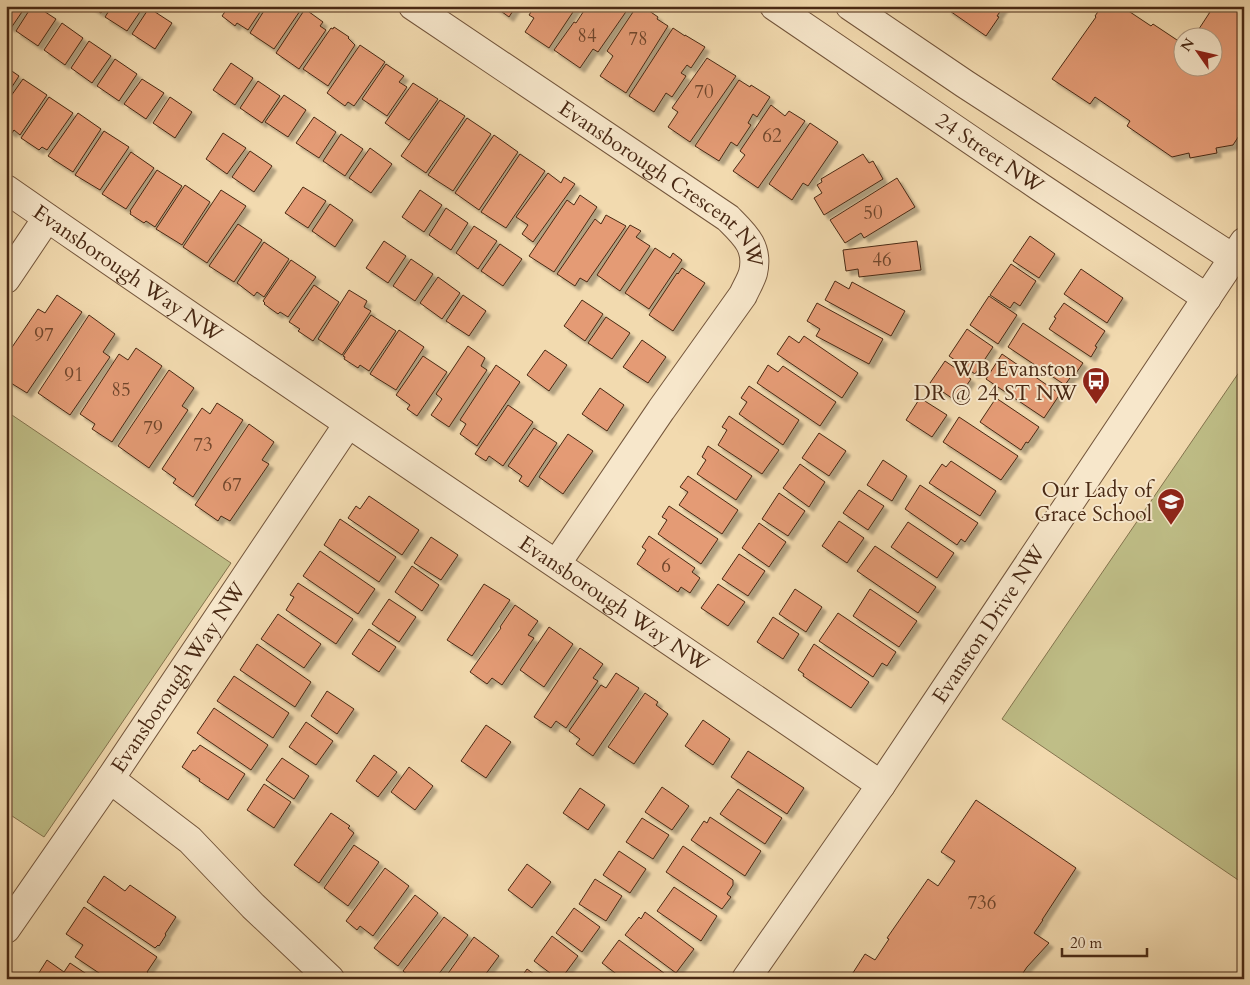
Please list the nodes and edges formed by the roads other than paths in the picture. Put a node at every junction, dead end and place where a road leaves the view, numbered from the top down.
1 (413, 6) edge
2 (774, 6) edge
3 (850, 6) edge
4 (6, 189) edge
5 (47, 218) junction
6 (1238, 250) edge
7 (6, 279) edge
8 (1206, 298) junction
9 (348, 424) junction
10 (557, 563) junction
11 (110, 779) junction
12 (881, 784) junction
13 (6, 929) edge
14 (330, 979) edge
15 (746, 979) edge

1 - 10 street, Evansborough Crescent NW
2 - 8 street, 24 Street NW
3 - 6 street, 24 Street NW
4 - 5 street, Evansborough Way NW
5 - 7 street
5 - 9 street, Evansborough Way NW
6 - 8 street, Evanston Drive NW
8 - 12 street, Evanston Drive NW
9 - 10 street, Evansborough Way NW
9 - 11 street, Evansborough Way NW
10 - 12 street, Evansborough Way NW
11 - 13 street, Evansborough Way NW
11 - 14 street
12 - 15 street, Evanston Drive NW

